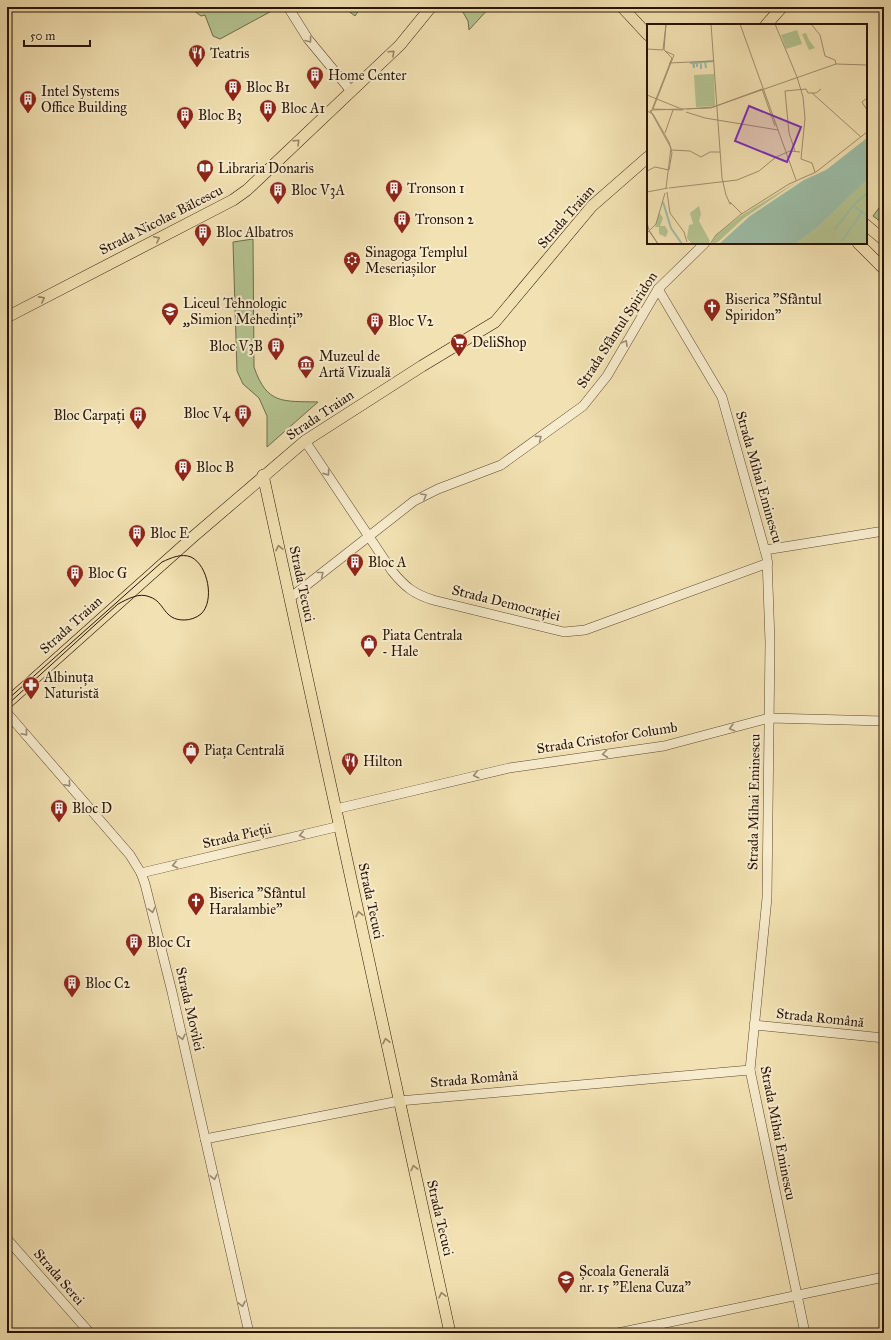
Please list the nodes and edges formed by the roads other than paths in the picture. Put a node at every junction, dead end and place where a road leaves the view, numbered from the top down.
1 (288, 7) edge
2 (431, 7) edge
3 (622, 7) edge
4 (782, 7) edge
5 (767, 24) edge
6 (647, 35) edge
7 (351, 90) junction
8 (647, 158) edge
9 (867, 226) edge
10 (884, 240) edge
11 (704, 244) edge
12 (859, 244) edge
13 (884, 269) edge
14 (658, 289) junction
15 (7, 317) edge
16 (305, 441) junction
17 (263, 475) junction
18 (884, 531) edge
19 (368, 538) junction
20 (765, 550) junction
21 (768, 563) junction
22 (290, 598) junction
23 (7, 703) edge
24 (7, 713) edge
25 (769, 718) junction
26 (884, 721) edge
27 (336, 810) junction
28 (340, 826) junction
29 (141, 873) junction
30 (754, 1025) junction
31 (884, 1038) edge
32 (750, 1070) junction
33 (399, 1101) junction
34 (205, 1139) junction
35 (7, 1239) edge
36 (884, 1277) edge
37 (797, 1295) junction
38 (90, 1333) edge
39 (249, 1333) edge
40 (450, 1333) edge
41 (618, 1333) edge
42 (805, 1333) edge

1 -> 7 street
7 -> 2 main road, Strada Nicolae Bălcescu
3 - 6 main road
4 - 5 main road
15 -> 7 main road, Strada Nicolae Bălcescu
8 - 16 main road, Strada Traian
9 - 10 main road
11 - 14 street, Strada Sfântul Spiridon
12 - 13 main road
19 -> 14 street, Strada Sfântul Spiridon
14 - 20 street, Strada Mihai Eminescu
16 - 17 main road, Strada Traian
16 -> 19 street, Strada Democrației
22 -> 17 main road, Strada Tecuci
17 - 23 main road, Strada Traian
18 - 20 street
19 - 21 street, Strada Democrației
22 -> 19 street, Strada Sfântul Spiridon
20 - 21 street, Strada Mihai Eminescu
21 - 25 street, Strada Mihai Eminescu
22 - 27 main road, Strada Tecuci
24 -> 29 street, Strada Movilei
25 - 26 street, Strada Cristofor Columb
25 -> 27 street, Strada Cristofor Columb
25 - 30 street, Strada Mihai Eminescu
27 - 28 main road, Strada Tecuci
28 -> 29 street, Strada Pieții
33 -> 28 main road, Strada Tecuci
29 -> 34 street, Strada Movilei
30 - 31 street, Strada Română
30 - 32 street, Strada Mihai Eminescu
32 - 33 street, Strada Română
32 - 37 street, Strada Mihai Eminescu
33 - 34 street, Strada Română
40 -> 33 main road, Strada Tecuci
34 -> 39 street, Strada Movilei
35 - 38 street, Strada Serei
36 - 37 street
37 - 41 street
37 - 42 street, Strada Mihai Eminescu

